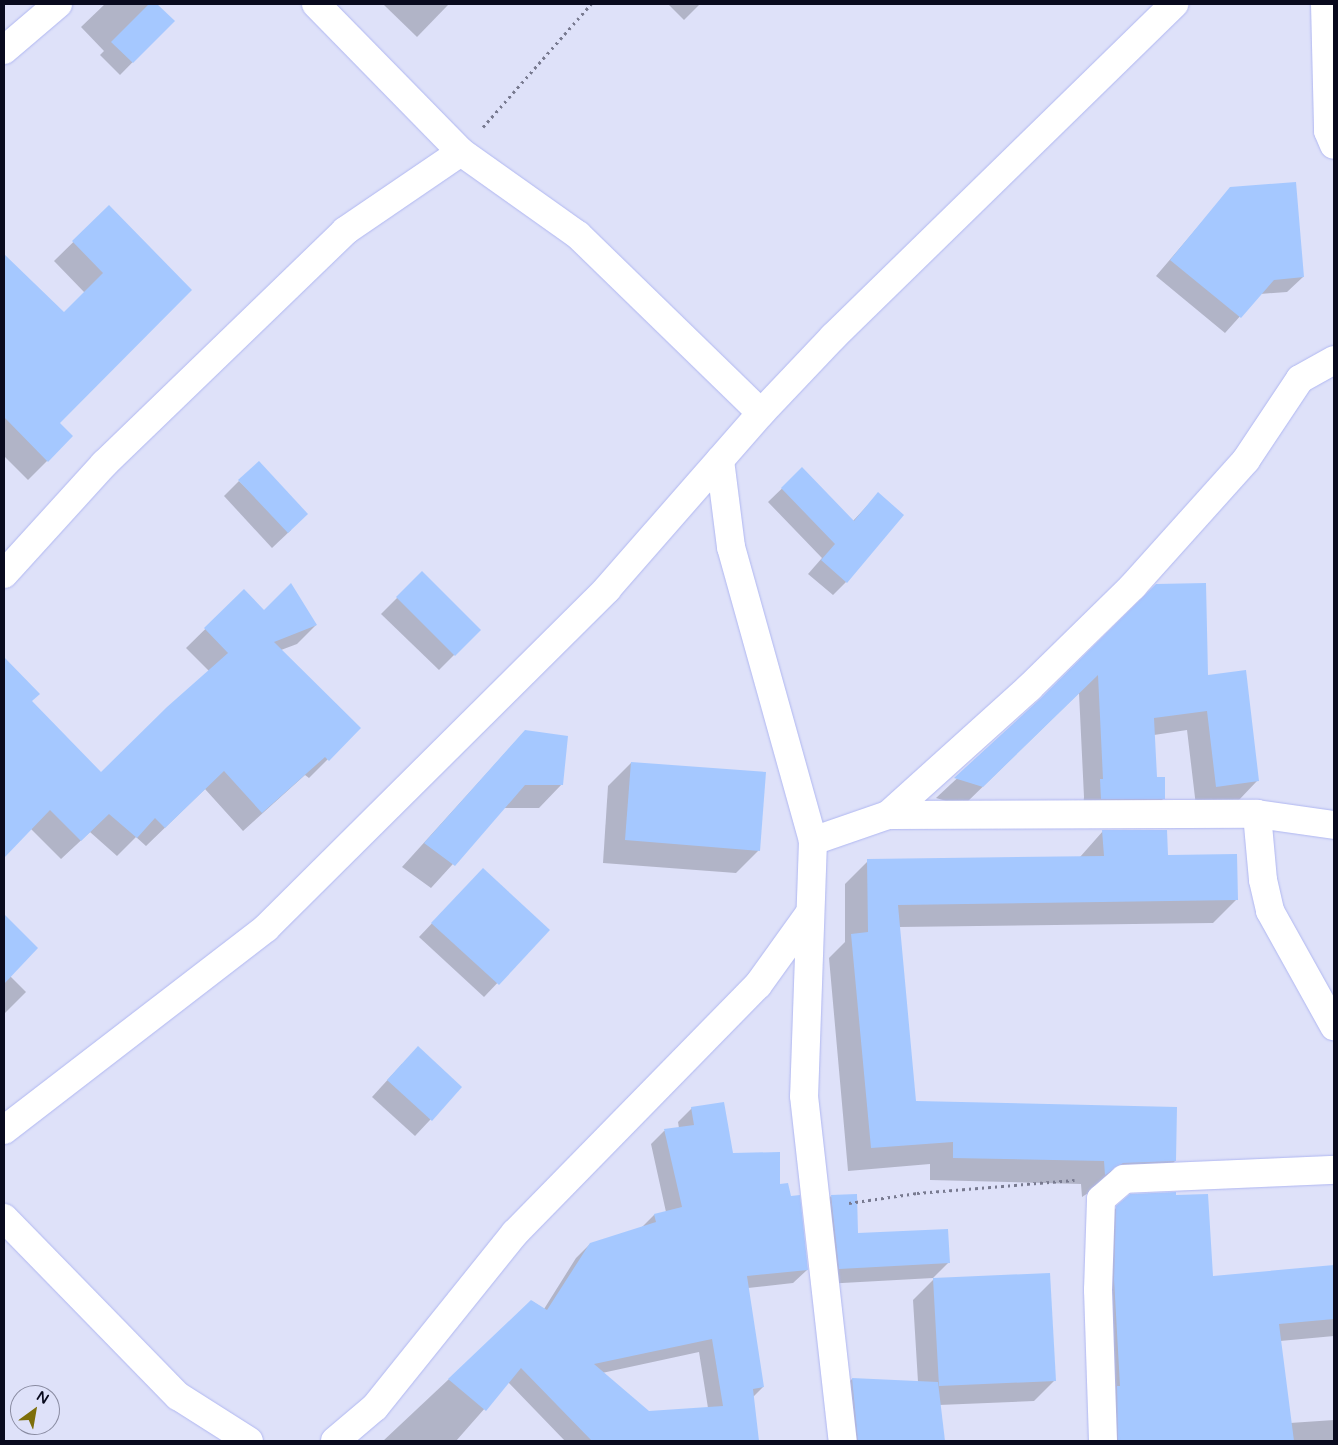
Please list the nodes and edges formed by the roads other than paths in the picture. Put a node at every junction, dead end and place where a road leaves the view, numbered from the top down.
1 (58, 4) edge
2 (316, 4) edge
3 (1174, 4) edge
4 (1325, 4) edge
5 (4, 50) edge
6 (1334, 144) edge
7 (461, 152) junction
8 (1334, 360) edge
9 (760, 413) junction
10 (720, 460) junction
11 (4, 574) edge
12 (1257, 814) junction
13 (888, 815) junction
14 (1334, 825) edge
15 (813, 841) junction
16 (809, 914) junction
17 (1334, 1026) edge
18 (4, 1130) edge
19 (1334, 1170) edge
20 (4, 1218) edge
21 (249, 1441) edge
22 (335, 1441) edge
23 (842, 1441) edge
24 (1103, 1441) edge

1 - 5 street
2 - 7 street
3 - 9 street
4 - 6 street
7 - 9 street
7 - 11 street
8 - 13 street
9 - 10 street
10 - 15 street
10 - 18 street
12 - 13 street
12 - 14 street
12 - 17 street
13 - 15 street
15 - 16 street
16 - 22 street
16 - 23 street
19 - 24 street
20 - 21 street

